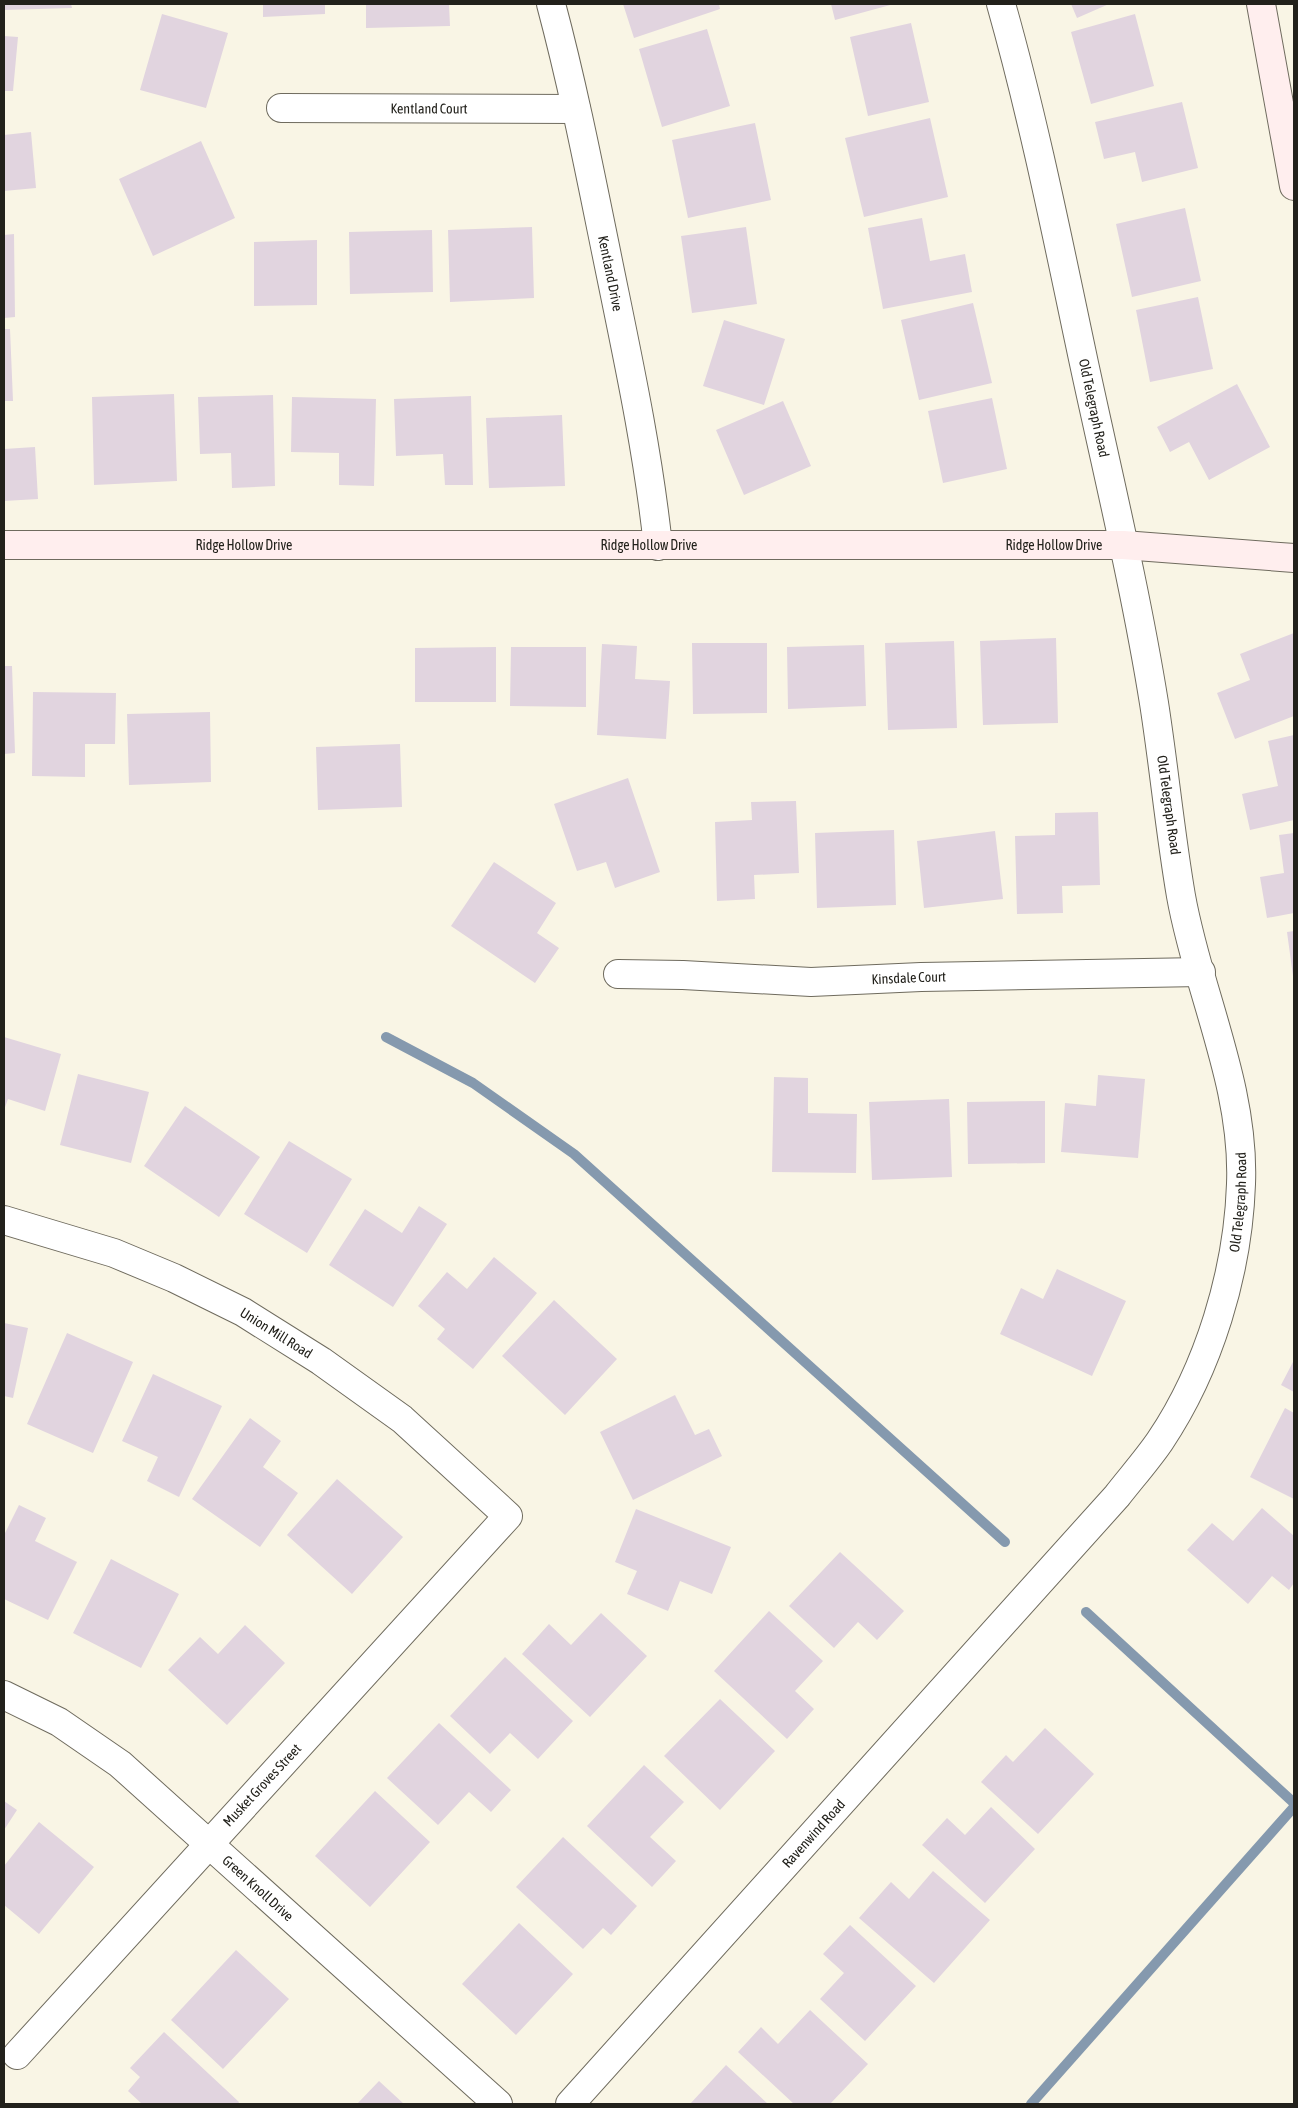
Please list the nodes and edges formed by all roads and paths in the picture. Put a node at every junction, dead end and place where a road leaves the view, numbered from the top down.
1 (551, 4) edge
2 (1001, 4) edge
3 (1261, 4) edge
4 (281, 108) dead end
5 (576, 108) junction
6 (1294, 186) edge
7 (4, 545) edge
8 (1123, 545) junction
9 (658, 546) junction
10 (1294, 558) edge
11 (1200, 972) junction
12 (618, 974) dead end
13 (4, 1220) edge
14 (508, 1516) joint
15 (1057, 1563) joint
16 (4, 1694) edge
17 (208, 1843) junction
18 (16, 2054) dead end
19 (498, 2104) edge
20 (570, 2104) edge

1 - 5 street, Kentland Drive
2 - 8 street, Old Telegraph Road
3 - 6 street
4 - 5 street, Kentland Court
5 - 9 street, Kentland Drive
7 - 9 street, Ridge Hollow Drive
8 - 9 street, Ridge Hollow Drive
8 - 10 street, Ridge Hollow Drive
8 - 11 street, Old Telegraph Road
11 - 12 street, Kinsdale Court
11 - 15 street, Old Telegraph Road
13 - 14 street, Union Mill Road
14 - 17 street, Musket Groves Street
15 - 20 street, Ravenwind Road
16 - 17 street, Green Knoll Drive
17 - 18 street, Musket Groves Street
17 - 19 street, Green Knoll Drive

